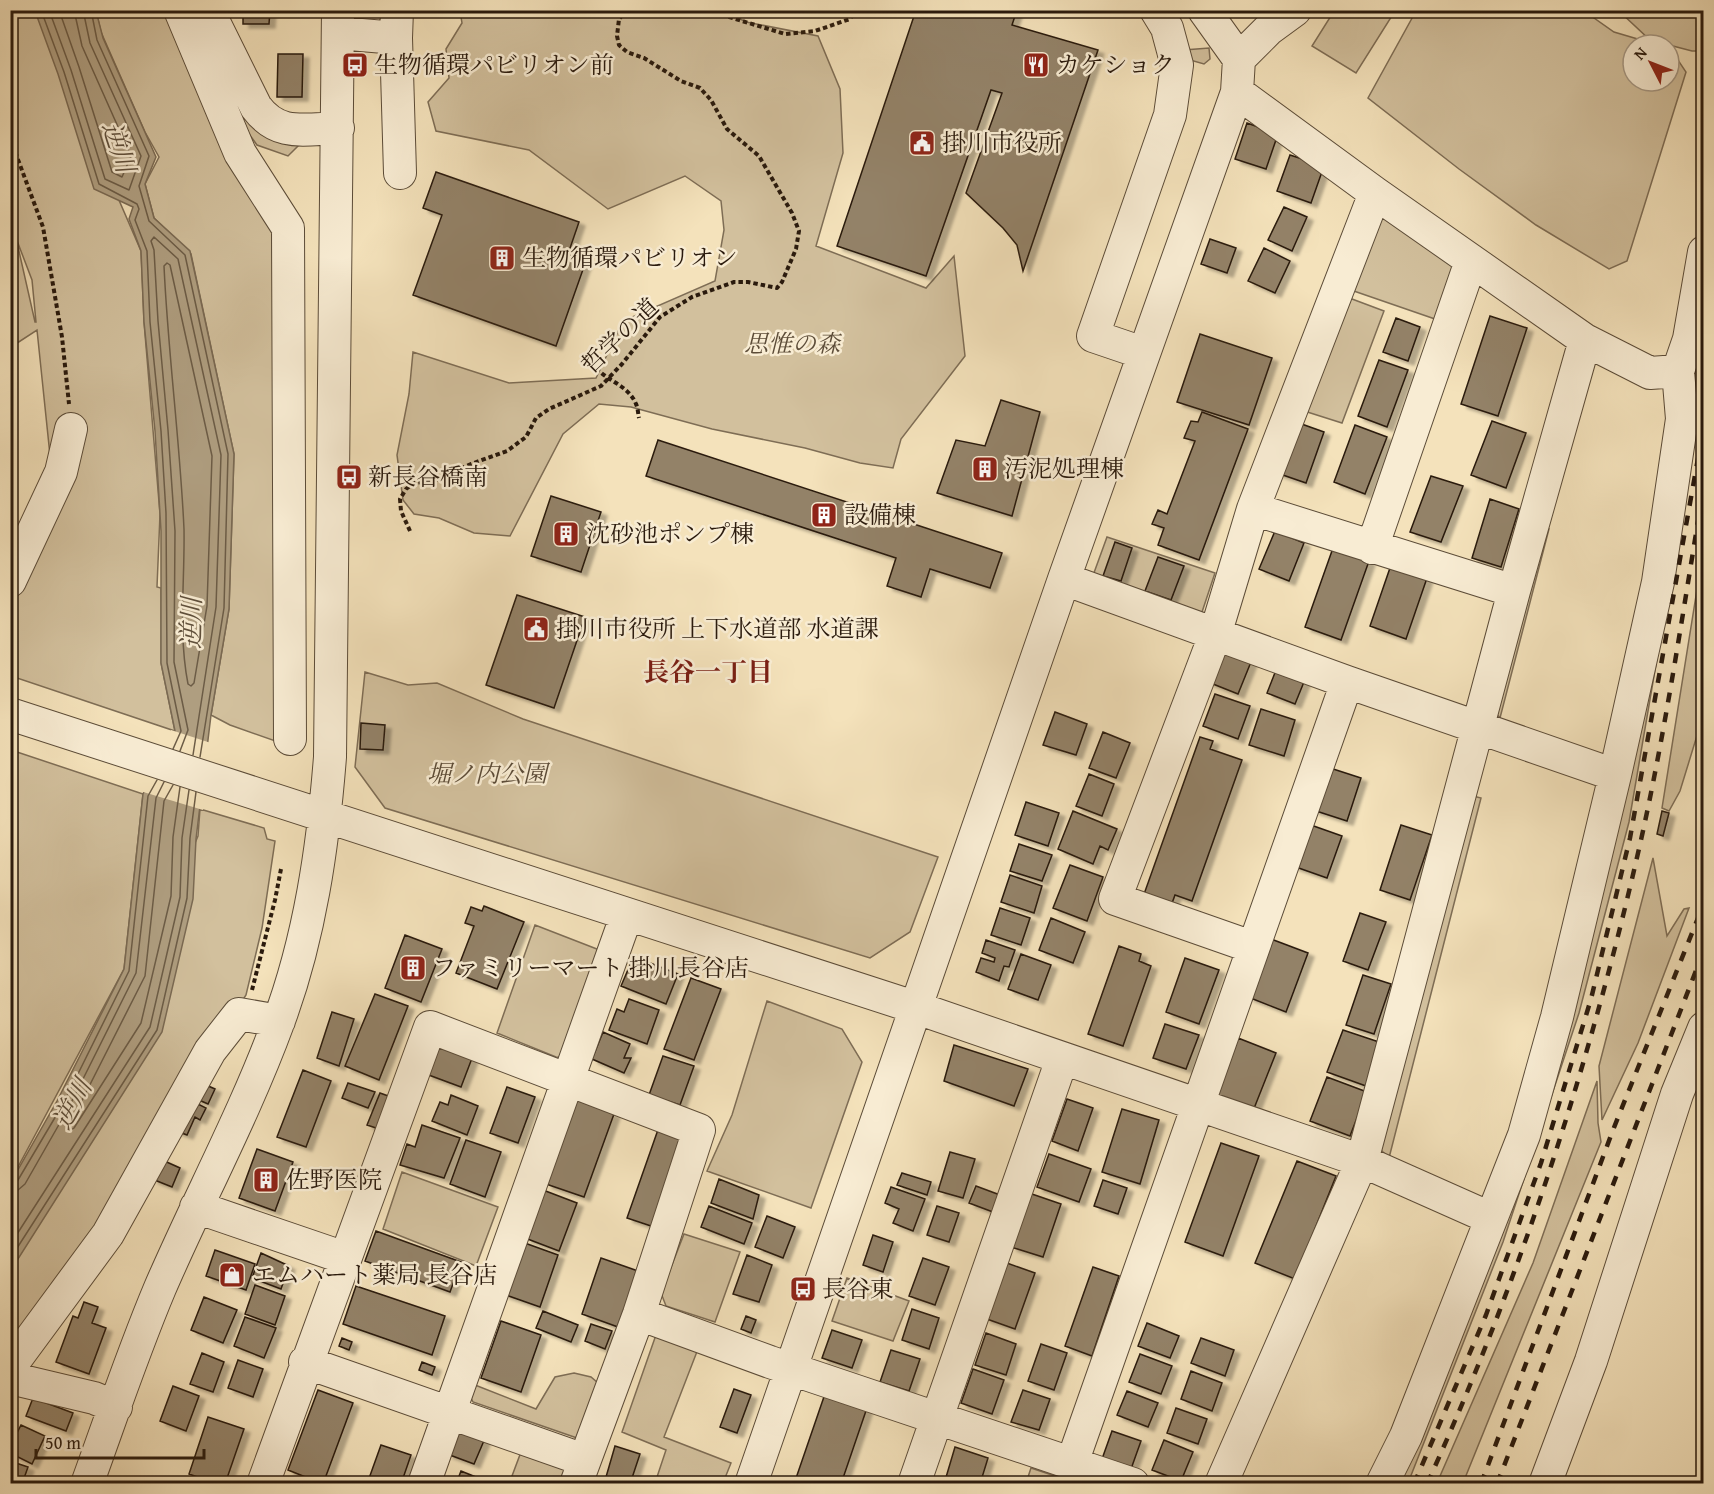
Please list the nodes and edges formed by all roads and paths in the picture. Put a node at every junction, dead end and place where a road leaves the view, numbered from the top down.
1 (180, 10) edge
2 (208, 10) edge
3 (627, 10) edge
4 (716, 10) edge
5 (855, 10) edge
6 (1156, 10) edge
7 (1204, 10) edge
8 (1294, 10) edge
9 (338, 22) edge
10 (396, 24) edge
11 (1239, 60) junction
12 (1237, 92) junction
13 (338, 128) junction
14 (10, 138) edge
15 (400, 173) dead end
16 (1375, 193) junction
17 (1704, 252) edge
18 (1471, 261) junction
19 (1585, 340) junction
20 (1143, 353) junction
21 (589, 355) dead end
22 (1678, 371) junction
23 (609, 378) junction
24 (639, 418) dead end
25 (71, 429) joint
26 (1253, 509) junction
27 (410, 531) dead end
28 (1372, 548) junction
29 (1064, 579) junction
30 (10, 580) edge
31 (1514, 591) junction
32 (1215, 635) junction
33 (1347, 682) junction
34 (10, 714) edge
35 (1478, 727) junction
36 (290, 739) dead end
37 (1615, 775) junction
38 (325, 816) junction
39 (281, 869) dead end
40 (627, 914) junction
41 (1252, 947) junction
42 (914, 1007) junction
43 (238, 1014) junction
44 (279, 1021) junction
45 (1704, 1028) edge
46 (1062, 1059) junction
47 (567, 1079) junction
48 (1198, 1104) junction
49 (1362, 1161) junction
50 (196, 1207) junction
51 (1492, 1216) junction
52 (345, 1258) junction
53 (639, 1314) junction
54 (306, 1362) junction
55 (10, 1367) edge
56 (789, 1368) junction
57 (10, 1378) edge
58 (116, 1407) junction
59 (449, 1414) junction
60 (938, 1418) junction
61 (1072, 1463) junction
62 (580, 1472) edge
63 (87, 1484) edge
64 (262, 1484) edge
65 (424, 1484) edge
66 (751, 1484) edge
67 (914, 1484) edge
68 (1133, 1484) edge
69 (1221, 1484) edge
70 (1382, 1484) edge
71 (1545, 1484) edge

1 - 36 street
2 - 13 street
3 - 23 path, 哲学の道
4 - 5 path
6 - 20 street
7 - 11 street
8 - 11 street
9 - 10 street
9 - 13 street
10 - 15 street
11 - 12 street
12 - 16 street
12 - 20 street
13 - 38 street
14 - 25 path
16 - 18 street
16 - 26 street
17 - 22 street
18 - 19 street
18 - 28 street
19 - 22 street
19 - 31 street
20 - 29 street
21 - 23 path
22 - 37 street
23 - 24 path
23 - 27 path, 哲学の道
25 - 30 street
26 - 28 street
26 - 32 street
28 - 31 street
29 - 32 street
29 - 42 street
31 - 35 street
32 - 33 street
32 - 41 street
33 - 35 street
33 - 41 street
34 - 38 street
35 - 37 street
35 - 49 street
37 - 51 street
38 - 40 street
38 - 44 street
39 - 43 path
40 - 42 street
40 - 47 street
41 - 48 street
42 - 46 street
42 - 56 street
43 - 44 street
43 - 55 street
44 - 50 street
45 - 71 street
46 - 48 street
46 - 60 street
47 - 52 street
47 - 53 street
47 - 59 street
48 - 49 street
48 - 61 street
49 - 51 street
49 - 69 street
50 - 52 street
50 - 58 street
51 - 70 street
52 - 54 street
53 - 56 street
53 - 62 street
54 - 59 street
54 - 64 street
56 - 60 street
56 - 66 street
57 - 58 street
58 - 63 street
59 - 62 street
59 - 65 street
60 - 61 street
60 - 67 street
61 - 68 street

